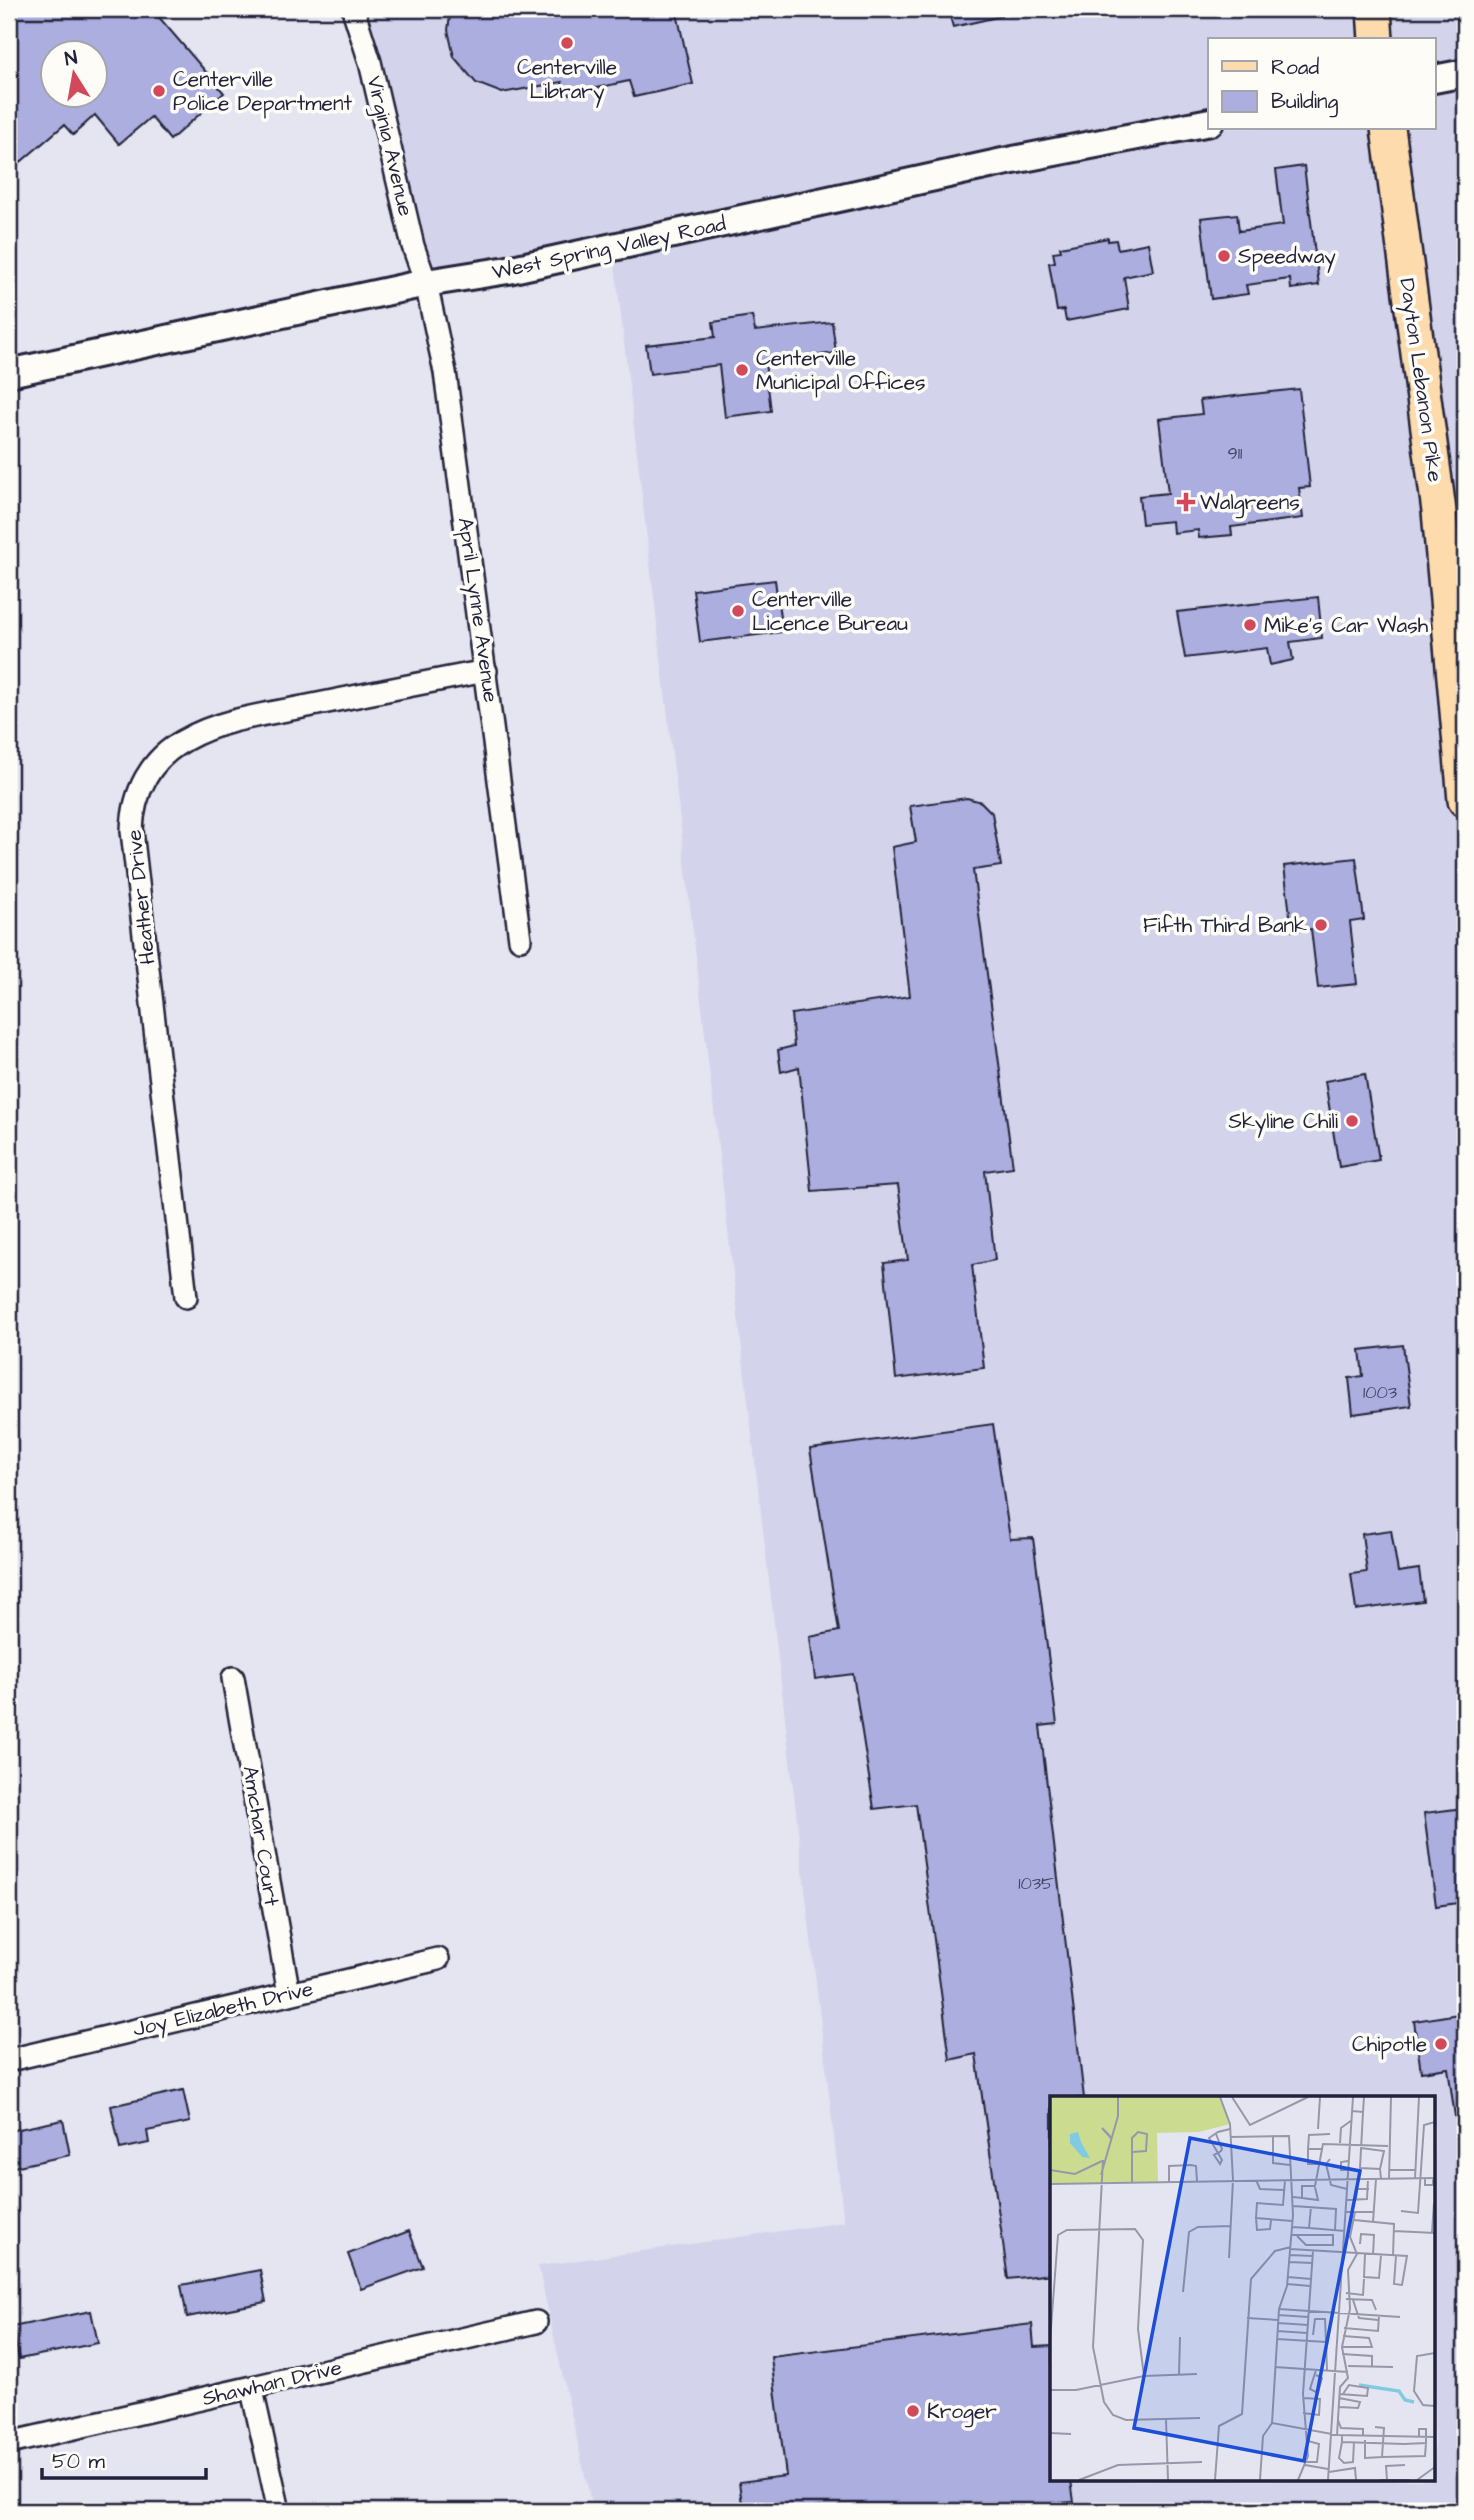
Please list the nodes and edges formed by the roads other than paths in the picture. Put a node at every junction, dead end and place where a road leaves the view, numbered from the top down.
1 (354, 9) edge
2 (1374, 9) edge
3 (1376, 38) edge
4 (1465, 73) edge
5 (1436, 79) edge
6 (1208, 122) edge
7 (1388, 130) edge
8 (426, 283) junction
9 (9, 373) edge
10 (486, 671) junction
11 (1461, 712) edge
12 (1465, 800) edge
13 (520, 939) dead end
14 (186, 1297) dead end
15 (233, 1678) dead end
16 (438, 1959) dead end
17 (289, 1994) junction
18 (9, 2060) edge
19 (536, 2322) dead end
20 (251, 2390) junction
21 (9, 2444) edge
22 (279, 2511) edge

1 - 8 street, Virginia Avenue
2 - 3 main road
4 - 5 street
6 - 8 street, West Spring Valley Road
7 - 11 main road, Dayton Lebanon Pike
8 - 9 street, West Spring Valley Road
8 - 10 street, April Lynne Avenue
10 - 13 street, April Lynne Avenue
10 - 14 street, Heather Drive
11 - 12 main road, Dayton Lebanon Pike
15 - 17 street, Amchar Court
16 - 17 street, Joy Elizabeth Drive
17 - 18 street, Joy Elizabeth Drive
19 - 20 street, Shawhan Drive
20 - 21 street, Shawhan Drive
20 - 22 street

